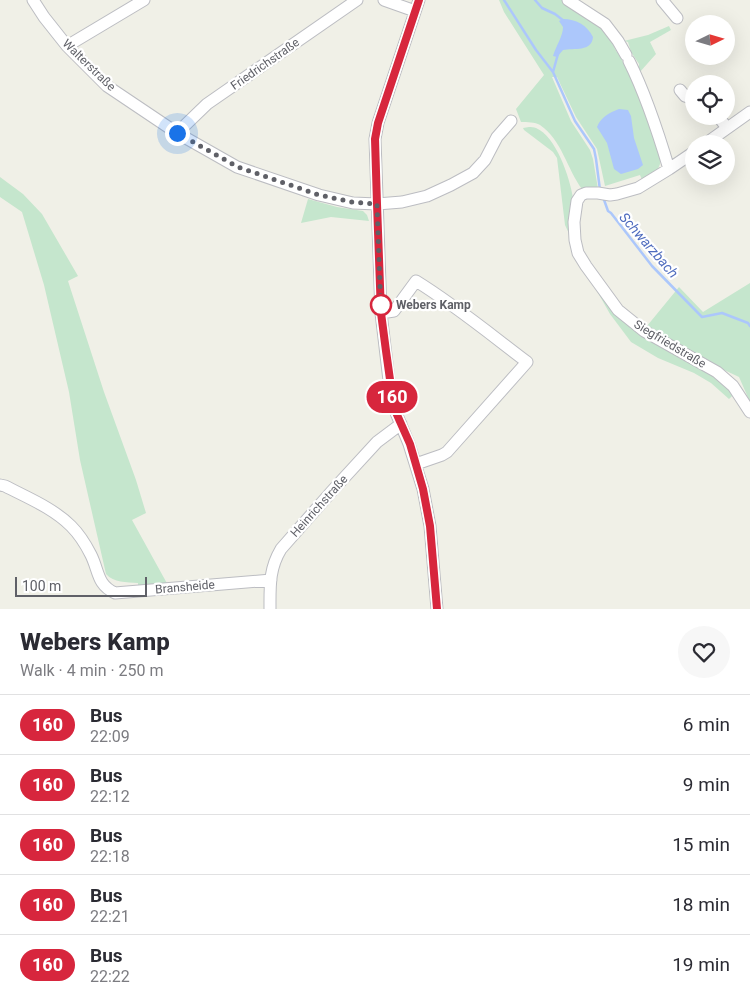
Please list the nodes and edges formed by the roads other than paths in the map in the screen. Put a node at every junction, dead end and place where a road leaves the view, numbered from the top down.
1 (33, 0) edge
2 (144, 0) edge
3 (357, 0) edge
4 (384, 0) edge
5 (568, 0) edge
6 (662, 0) edge
7 (417, 5) edge
8 (677, 18) dead end
9 (68, 46) junction
10 (680, 90) dead end
11 (685, 96) edge
12 (750, 112) edge
13 (511, 121) dead end
14 (725, 125) edge
15 (727, 128) junction
16 (177, 133) junction
17 (717, 135) edge
18 (685, 158) edge
19 (669, 169) junction
20 (377, 204) junction
21 (381, 313) junction
22 (750, 412) edge
23 (401, 424) junction
24 (416, 464) junction
25 (0, 485) edge
26 (271, 580) junction
27 (272, 608) edge
28 (437, 609) edge

1 - 9 street, Walterstraße
2 - 9 street
3 - 16 street, Friedrichstraße
4 - 7 street
5 - 19 street
6 - 8 street
7 - 20 street
9 - 16 street, Walterstraße
10 - 11 street
12 - 15 street
13 - 20 street, Walterstraße
14 - 15 street
15 - 17 street
16 - 20 street, Walterstraße
18 - 19 street, Siegfriedstraße
19 - 22 street, Siegfriedstraße
20 - 21 street
21 - 23 street
21 - 24 street
23 - 24 street
23 - 26 street, Heinrichstraße
24 - 28 street
25 - 26 street, Bransheide
26 - 27 street, Heinrichstraße

